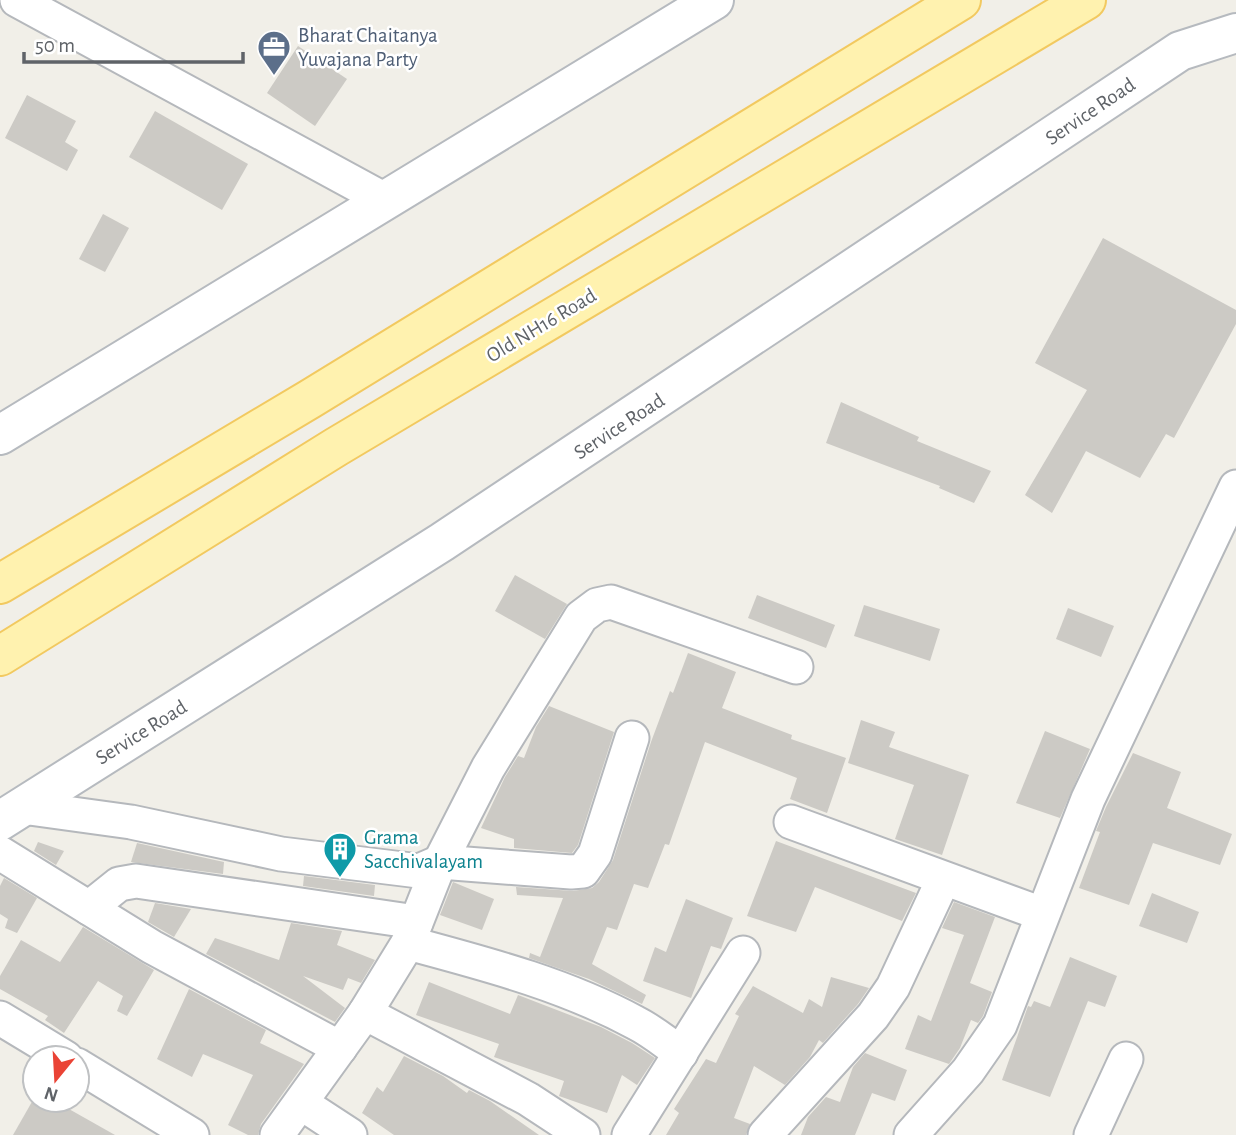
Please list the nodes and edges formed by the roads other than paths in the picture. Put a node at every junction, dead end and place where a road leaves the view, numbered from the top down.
1 (18, 0) edge
2 (714, 0) edge
3 (961, 0) edge
4 (1086, 0) edge
5 (1236, 33) edge
6 (385, 200) junction
7 (0, 435) edge
8 (1236, 486) edge
9 (0, 584) edge
10 (0, 656) edge
11 (796, 667) dead end
12 (632, 737) dead end
13 (11, 814) edge
14 (791, 822) dead end
15 (0, 853) edge
16 (440, 862) junction
17 (943, 880) junction
18 (89, 908) junction
19 (1042, 914) junction
20 (412, 932) junction
21 (743, 953) dead end
22 (365, 1013) junction
23 (0, 1018) edge
24 (43, 1044) edge
25 (340, 1048) junction
26 (681, 1053) junction
27 (1126, 1059) dead end
28 (91, 1074) edge
29 (301, 1103) junction
30 (192, 1135) edge
31 (277, 1135) edge
32 (350, 1135) edge
33 (583, 1135) edge
34 (629, 1135) edge
35 (765, 1135) edge
36 (911, 1135) edge
37 (1091, 1135) edge

1 - 6 street
2 - 6 street
3 - 9 main road
4 - 10 main road, Old NH16 Road
5 - 13 street, Service Road
6 - 7 street
8 - 19 street
11 - 16 street
12 - 16 street
13 - 16 street
14 - 17 street
15 - 18 street
16 - 20 street
17 - 19 street
17 - 35 street
18 - 20 street
18 - 25 street
19 - 36 street
20 - 22 street
20 - 26 street
21 - 26 street
22 - 25 street
22 - 33 street
23 - 24 street
25 - 29 street
26 - 34 street
27 - 37 street
28 - 30 street
29 - 31 street
29 - 32 street

